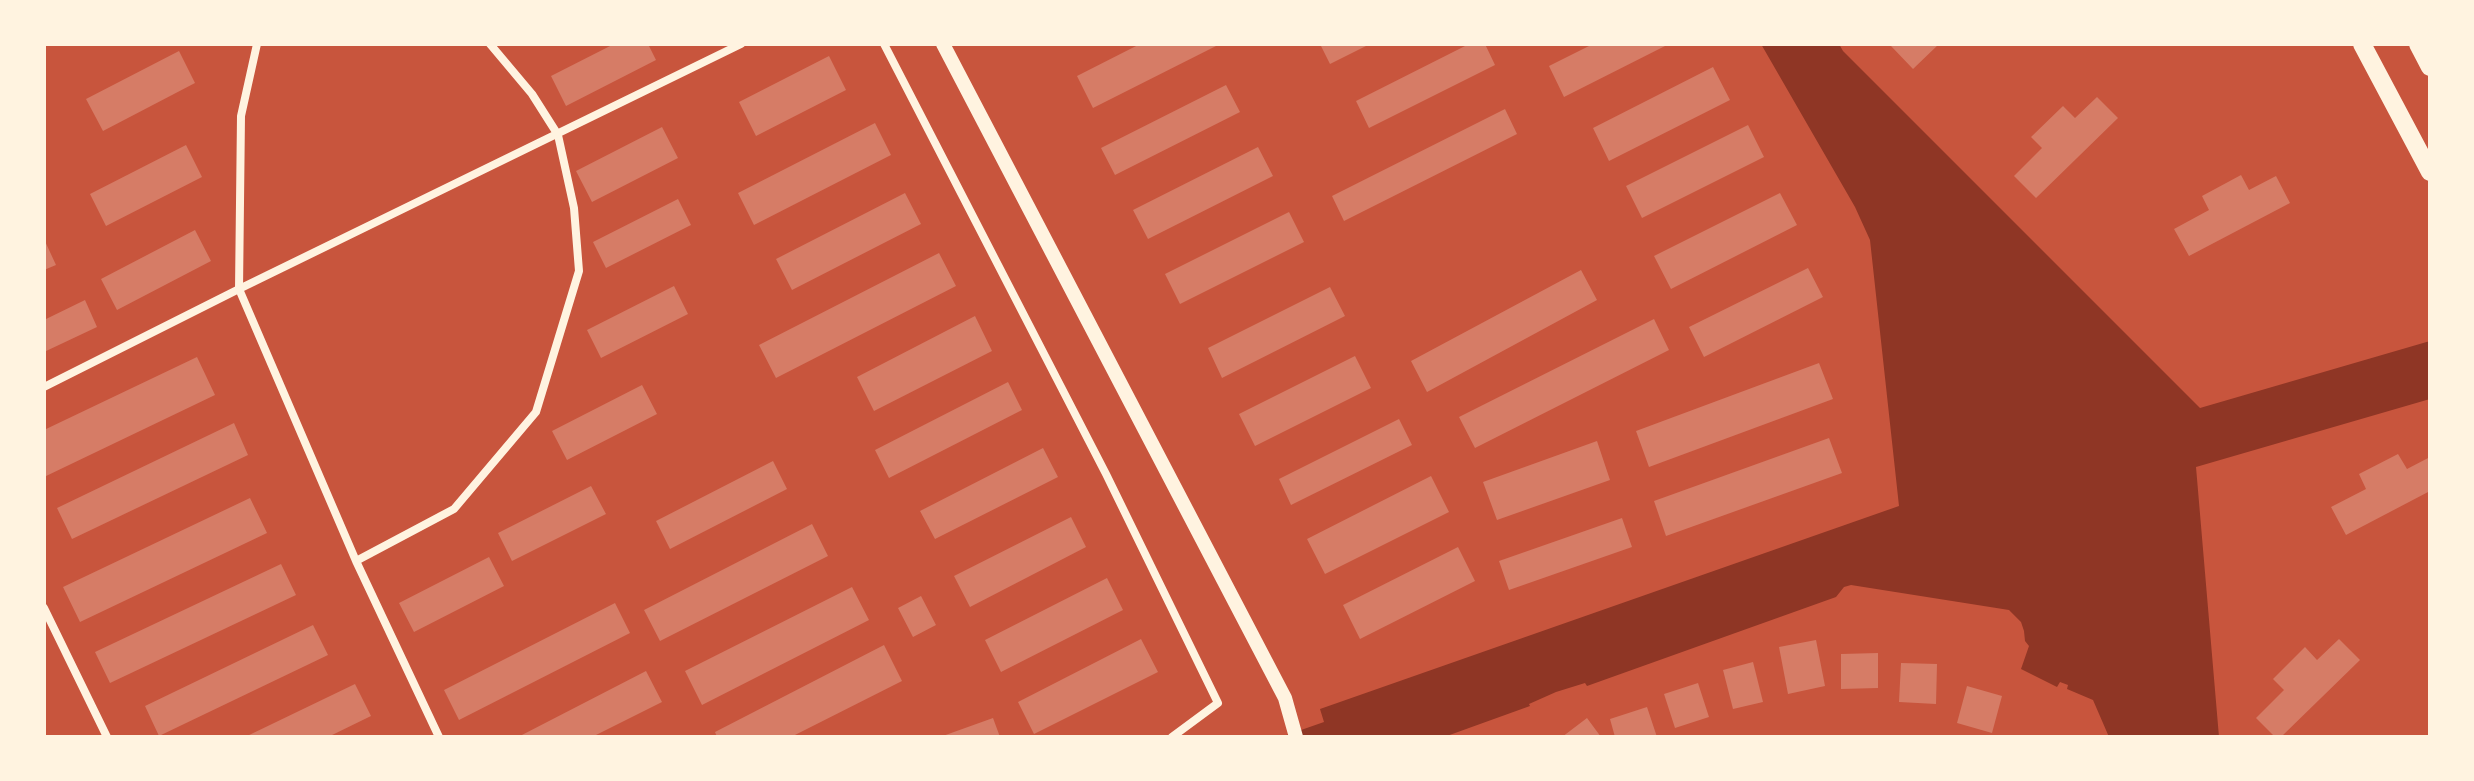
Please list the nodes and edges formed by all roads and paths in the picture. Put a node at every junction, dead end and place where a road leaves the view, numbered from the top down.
1 (257, 44) edge
2 (490, 44) edge
3 (741, 44) edge
4 (884, 44) edge
5 (943, 44) edge
6 (2362, 44) edge
7 (2418, 44) edge
8 (2430, 67) edge
9 (558, 135) junction
10 (2430, 172) edge
11 (239, 289) junction
12 (44, 387) edge
13 (356, 561) junction
14 (44, 608) edge
15 (107, 737) edge
16 (439, 737) edge
17 (1172, 737) edge
18 (1296, 737) edge

1 - 11 street
2 - 9 street
3 - 9 street
4 - 17 street
5 - 18 street
6 - 10 main road
7 - 8 main road
9 - 11 street
9 - 13 street
11 - 12 street
11 - 13 street
13 - 16 street
14 - 15 street

